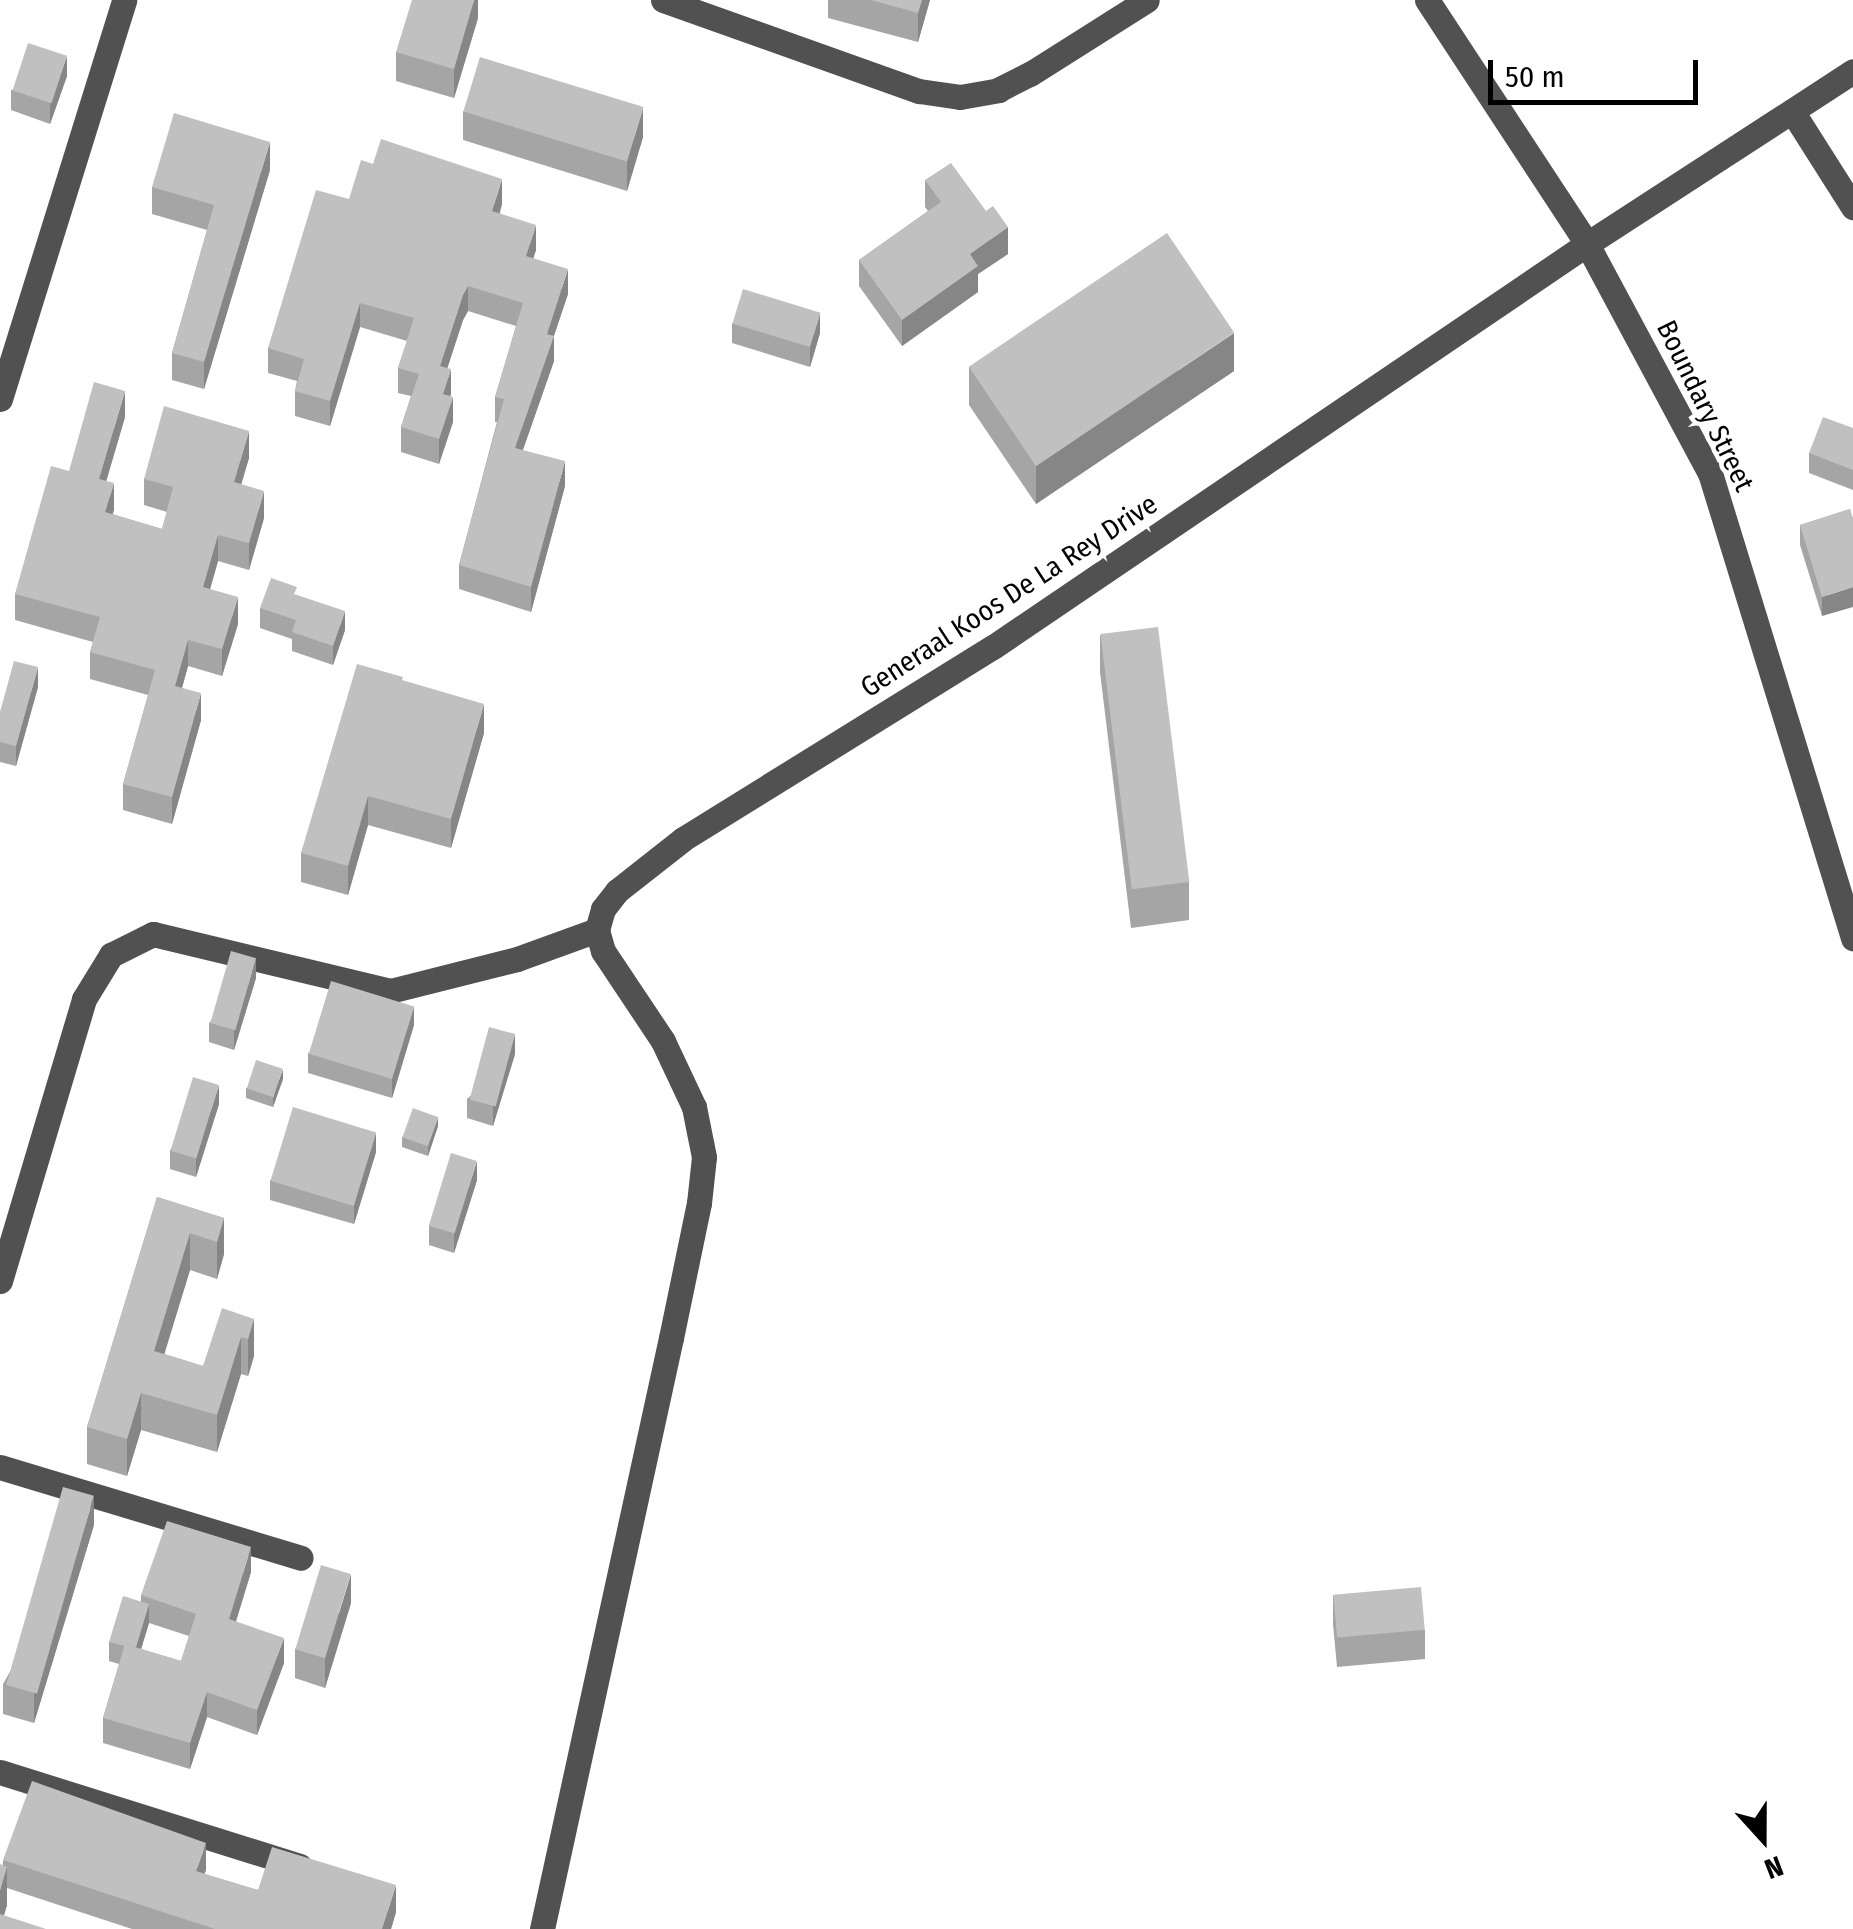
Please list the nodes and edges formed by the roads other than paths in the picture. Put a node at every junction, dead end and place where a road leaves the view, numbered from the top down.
1 (124, 0) edge
2 (663, 0) edge
3 (1147, 0) edge
4 (1427, 0) edge
5 (1853, 71) edge
6 (1792, 110) junction
7 (1853, 207) edge
8 (1586, 244) junction
9 (0, 399) edge
10 (597, 930) junction
11 (1853, 939) edge
12 (0, 1281) edge
13 (0, 1467) edge
14 (301, 1558) dead end
15 (0, 1772) edge
16 (320, 1872) edge
17 (542, 1929) edge

1 - 9 street
2 - 3 street
4 - 8 street, Boundary Street
5 - 6 street, Generaal Koos De La Rey Drive
6 - 7 street
6 - 8 street, Generaal Koos De La Rey Drive
8 - 10 street, Generaal Koos De La Rey Drive
8 - 11 street, Boundary Street
10 - 12 street
10 - 17 street
13 - 14 street
15 - 16 street

